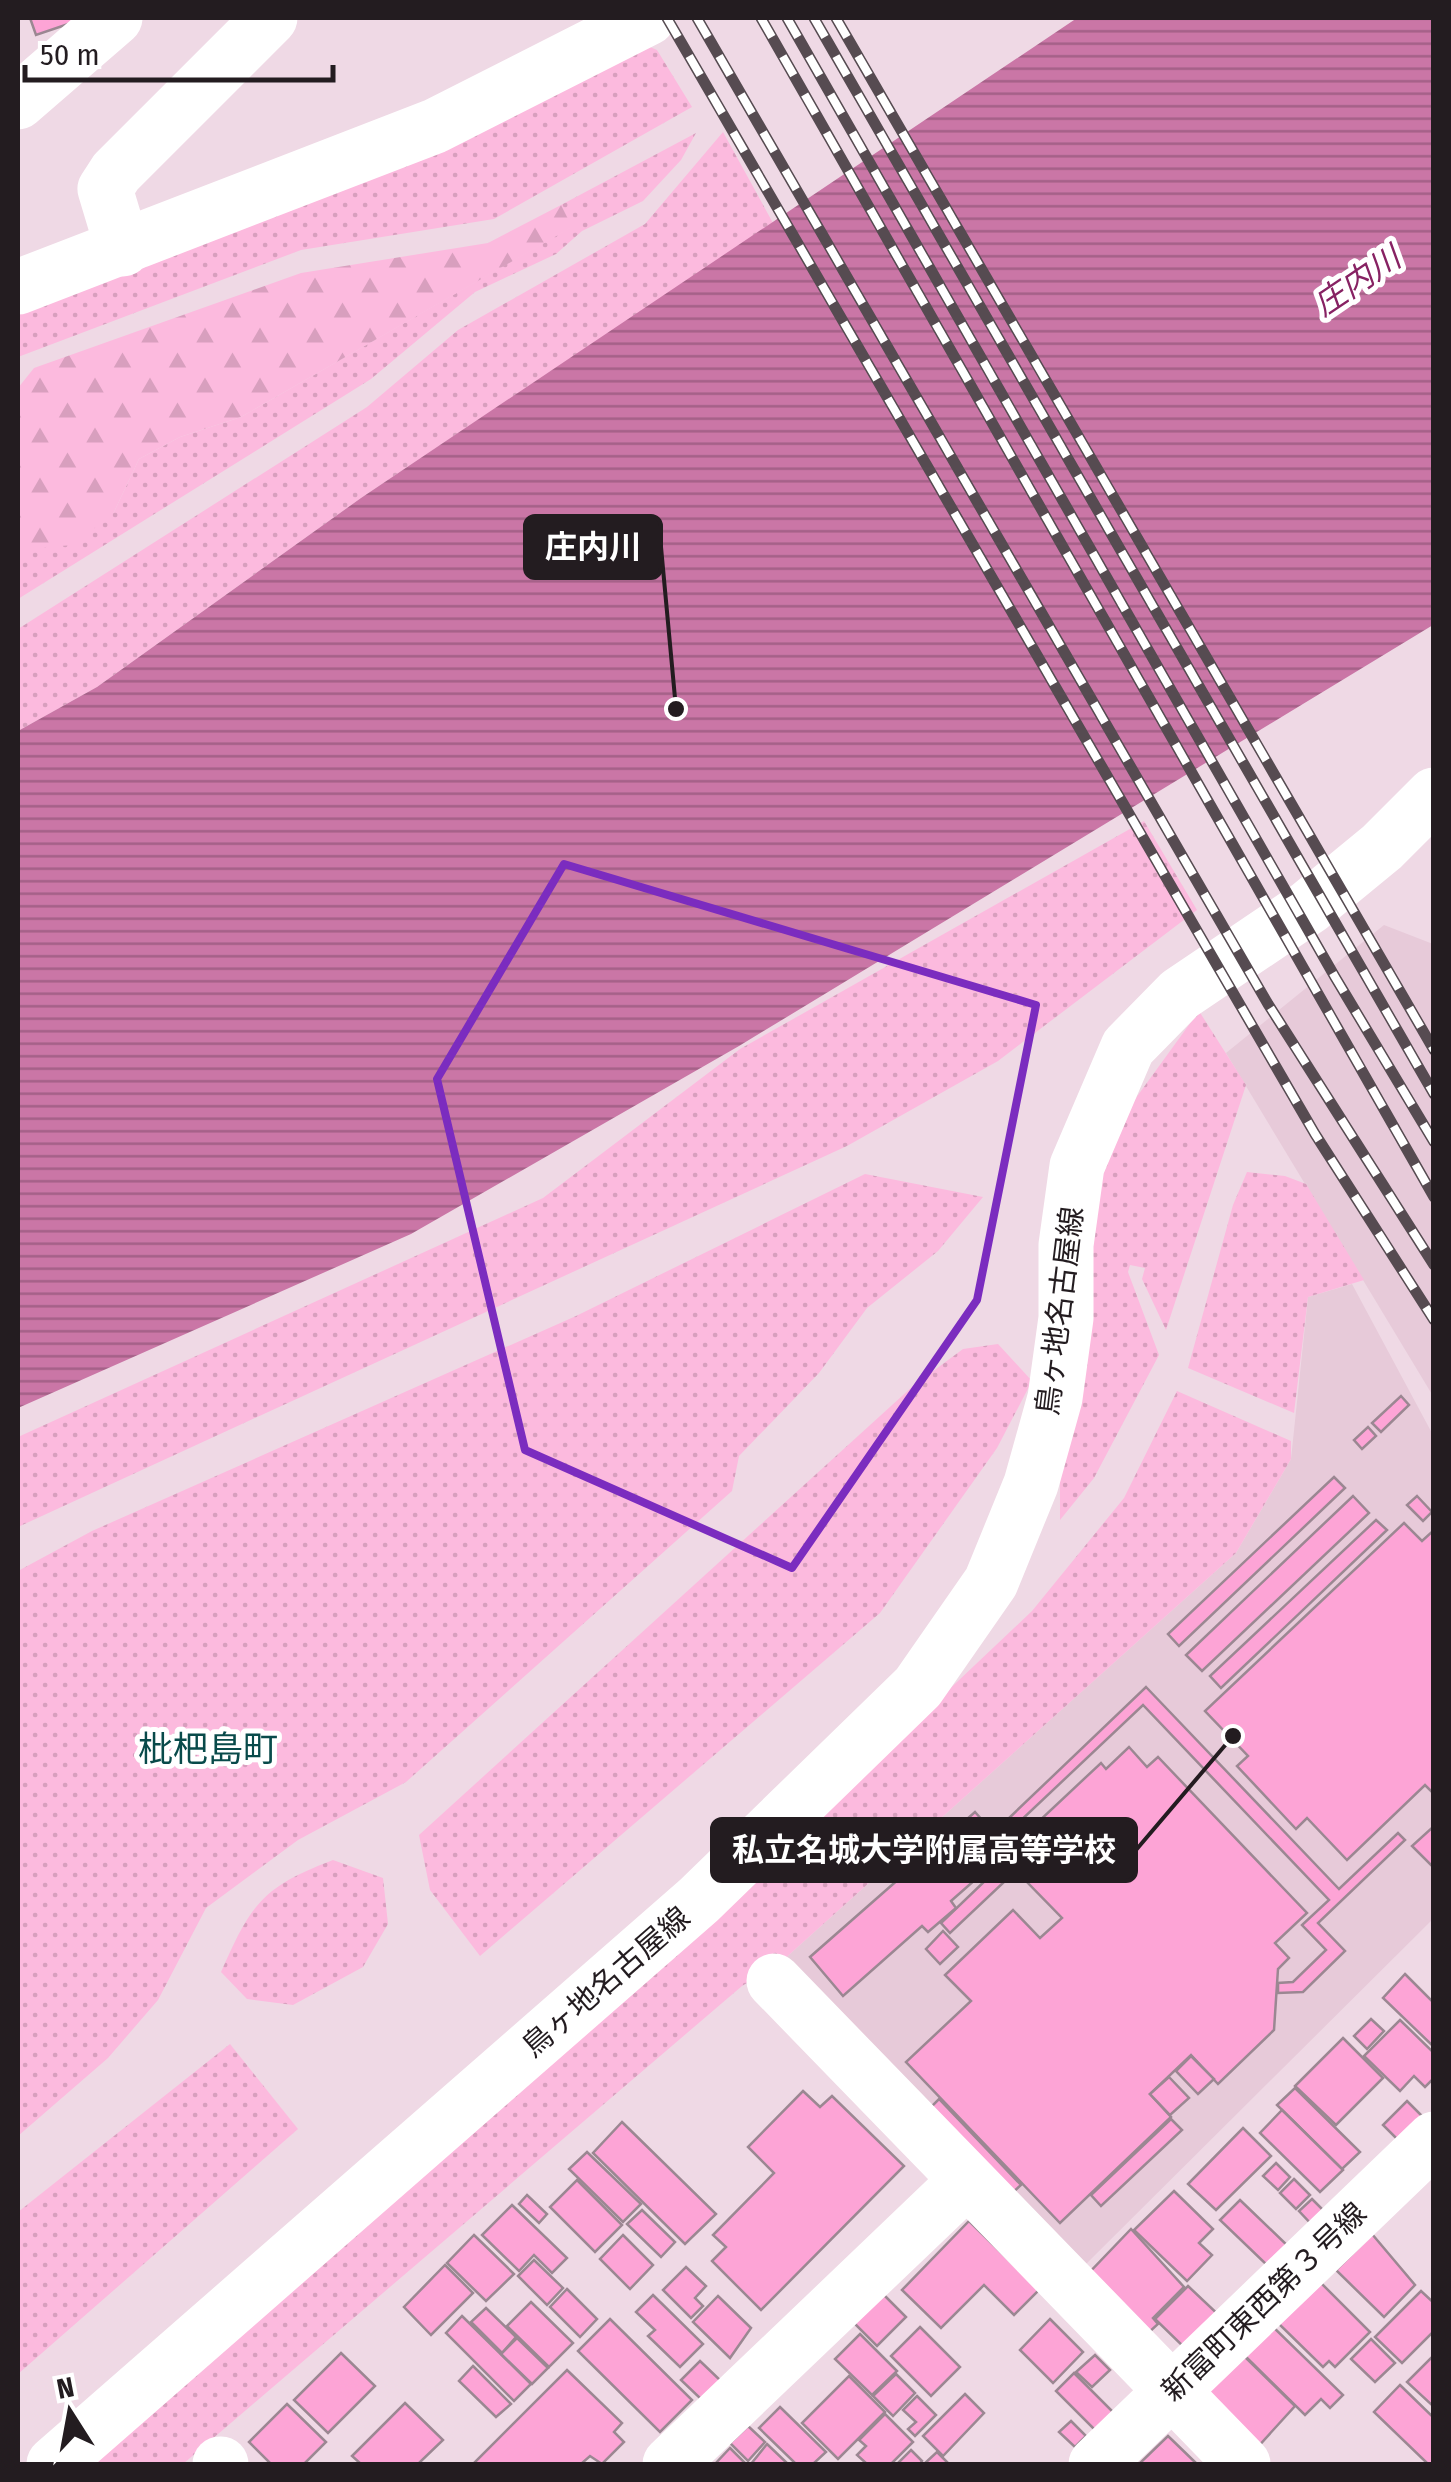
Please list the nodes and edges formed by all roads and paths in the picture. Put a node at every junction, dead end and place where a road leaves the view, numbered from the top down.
1 (116, 18) edge
2 (270, 18) edge
3 (648, 18) edge
4 (18, 102) edge
5 (124, 249) junction
6 (18, 287) edge
7 (1434, 795) edge
8 (774, 1981) dead end
9 (1434, 2139) edge
10 (965, 2182) junction
11 (1171, 2392) junction
12 (54, 2464) edge
13 (670, 2464) edge
14 (1096, 2464) edge
15 (1242, 2464) edge

1 - 4 street
2 - 5 street
3 - 5 street
5 - 6 street
7 - 12 street, 鳥ヶ地名古屋線
8 - 10 street
9 - 11 street, 新富町東西第３号線
10 - 11 street
10 - 13 street
11 - 14 street, 新富町東西第３号線
11 - 15 street

